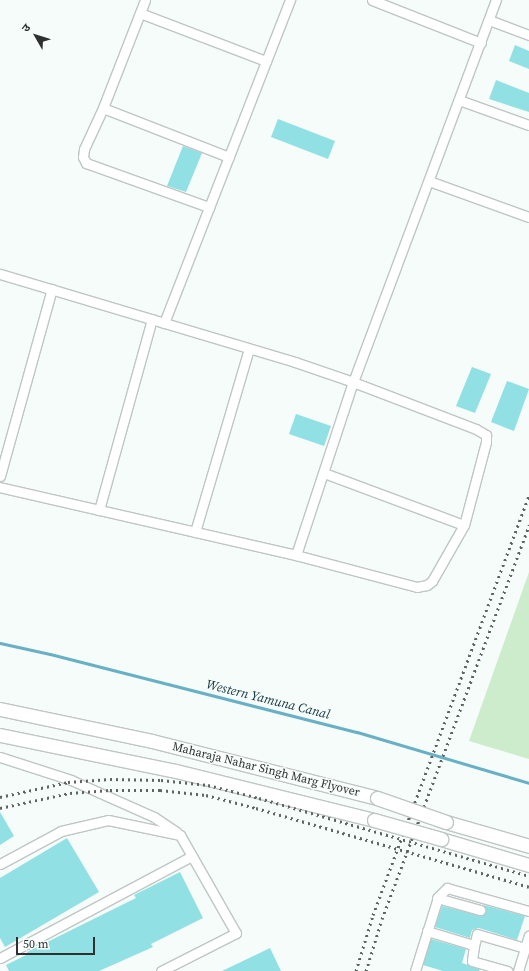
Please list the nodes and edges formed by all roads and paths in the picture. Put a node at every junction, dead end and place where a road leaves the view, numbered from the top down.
1 (145, 0) edge
2 (290, 0) edge
3 (372, 0) edge
4 (496, 0) edge
5 (140, 13) junction
6 (489, 20) junction
7 (529, 35) edge
8 (480, 43) junction
9 (266, 61) junction
10 (459, 100) junction
11 (103, 108) junction
12 (529, 125) edge
13 (229, 157) junction
14 (429, 181) junction
15 (209, 207) junction
16 (529, 217) edge
17 (0, 274) edge
18 (52, 289) junction
19 (152, 320) junction
20 (164, 323) junction
21 (249, 349) junction
22 (353, 382) junction
23 (324, 473) junction
24 (0, 476) edge
25 (0, 487) edge
26 (99, 510) junction
27 (464, 525) junction
28 (195, 532) junction
29 (296, 555) junction
30 (6, 709) edge
31 (0, 735) edge
32 (0, 757) edge
33 (180, 835) junction
34 (529, 846) edge
35 (192, 856) junction
36 (0, 864) edge
37 (529, 866) edge
38 (437, 898) junction
39 (480, 910) dead end
40 (529, 911) edge
41 (428, 931) junction
42 (529, 936) edge
43 (474, 946) junction
44 (525, 948) junction
45 (0, 958) edge
46 (418, 970) edge
47 (161, 971) edge
48 (508, 971) edge
49 (518, 971) edge

1 - 5 street
2 - 9 street
3 - 8 street
4 - 6 street
5 - 9 street
5 - 11 street
6 - 7 street
6 - 8 street
8 - 10 street
9 - 13 street
10 - 12 street
10 - 14 street
11 - 13 street
11 - 15 street
13 - 15 street
14 - 16 street
14 - 22 street
15 - 20 street
17 - 18 street
18 - 19 street
18 - 24 street
19 - 20 street
19 - 26 street
20 - 21 street
21 - 22 street
21 - 28 street
22 - 23 street
22 - 27 street
23 - 27 street
23 - 29 street
25 - 26 street
26 - 28 street
27 - 29 street
28 - 29 street
30 - 34 main road, Maharaja Nahar Singh Marg Flyover, bridge
31 - 37 main road, Maharaja Nahar Singh Marg Flyover, bridge
32 - 33 street
33 - 35 street
33 - 36 street
35 - 45 street
35 - 47 street
38 - 39 street
38 - 40 street
38 - 41 street
41 - 43 street
41 - 46 street
42 - 44 street
43 - 44 street
43 - 48 street
44 - 49 street

